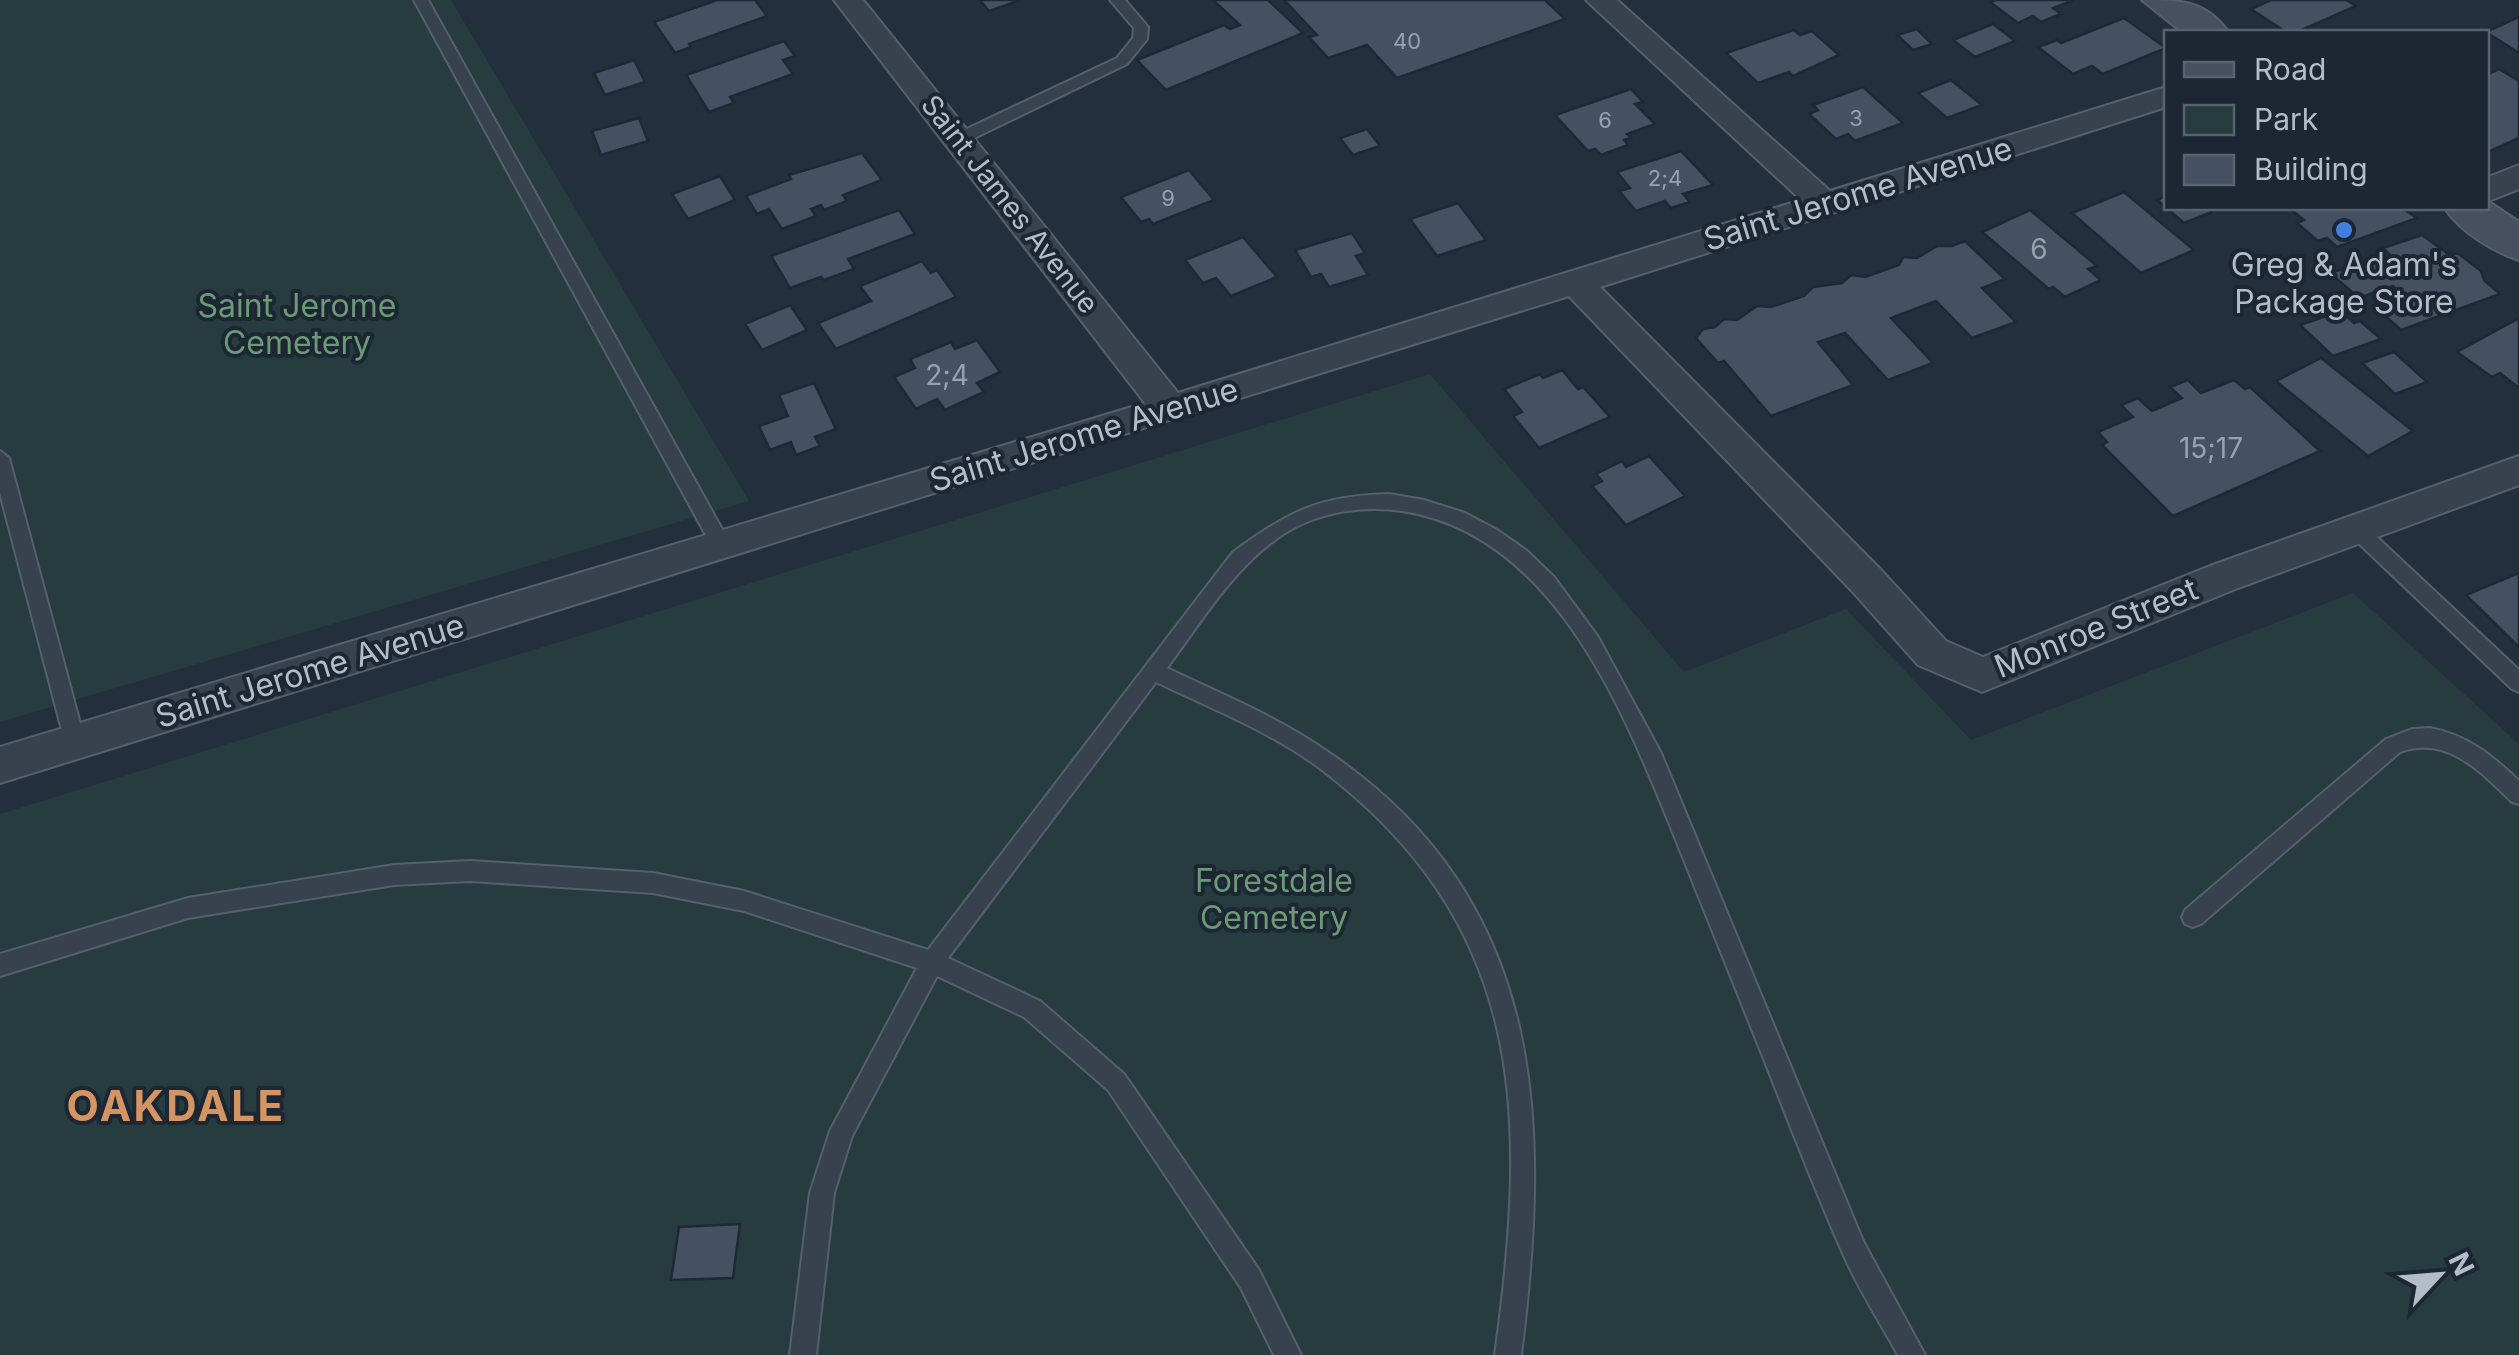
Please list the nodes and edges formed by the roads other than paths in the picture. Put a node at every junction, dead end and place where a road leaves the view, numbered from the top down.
1 (421, 0) edge
2 (848, 0) edge
3 (1117, 0) edge
4 (1600, 0) edge
5 (2162, 0) edge
6 (2205, 30) edge
7 (2164, 98) edge
8 (959, 139) junction
9 (2519, 176) edge
10 (2489, 190) edge
11 (1825, 204) junction
12 (2470, 210) edge
13 (2519, 244) edge
14 (1575, 282) junction
15 (1170, 409) junction
16 (0, 458) edge
17 (2519, 470) edge
18 (2358, 530) junction
19 (721, 546) junction
20 (1155, 672) junction
21 (2519, 683) edge
22 (75, 742) junction
23 (0, 764) edge
24 (2519, 795) edge
25 (2193, 917) dead end
26 (932, 962) junction
27 (0, 966) edge
28 (803, 1355) edge
29 (1288, 1355) edge
30 (1508, 1355) edge
31 (1912, 1355) edge

1 - 19 lane
2 - 8 street, Saint James Avenue
3 - 8 lane
4 - 11 street
5 - 6 main road
7 - 11 street, Saint Jerome Avenue
8 - 15 street, Saint James Avenue
9 - 10 street
11 - 14 street, Saint Jerome Avenue
12 - 13 main road
14 - 15 street, Saint Jerome Avenue
14 - 18 street, Monroe Street
15 - 19 street, Saint Jerome Avenue
16 - 22 lane
17 - 18 street, Monroe Street
18 - 21 lane
19 - 22 street, Saint Jerome Avenue
20 - 26 lane
20 - 30 lane
20 - 31 lane
22 - 23 street, Saint Jerome Avenue
24 - 25 lane
26 - 27 lane
26 - 28 lane
26 - 29 lane

